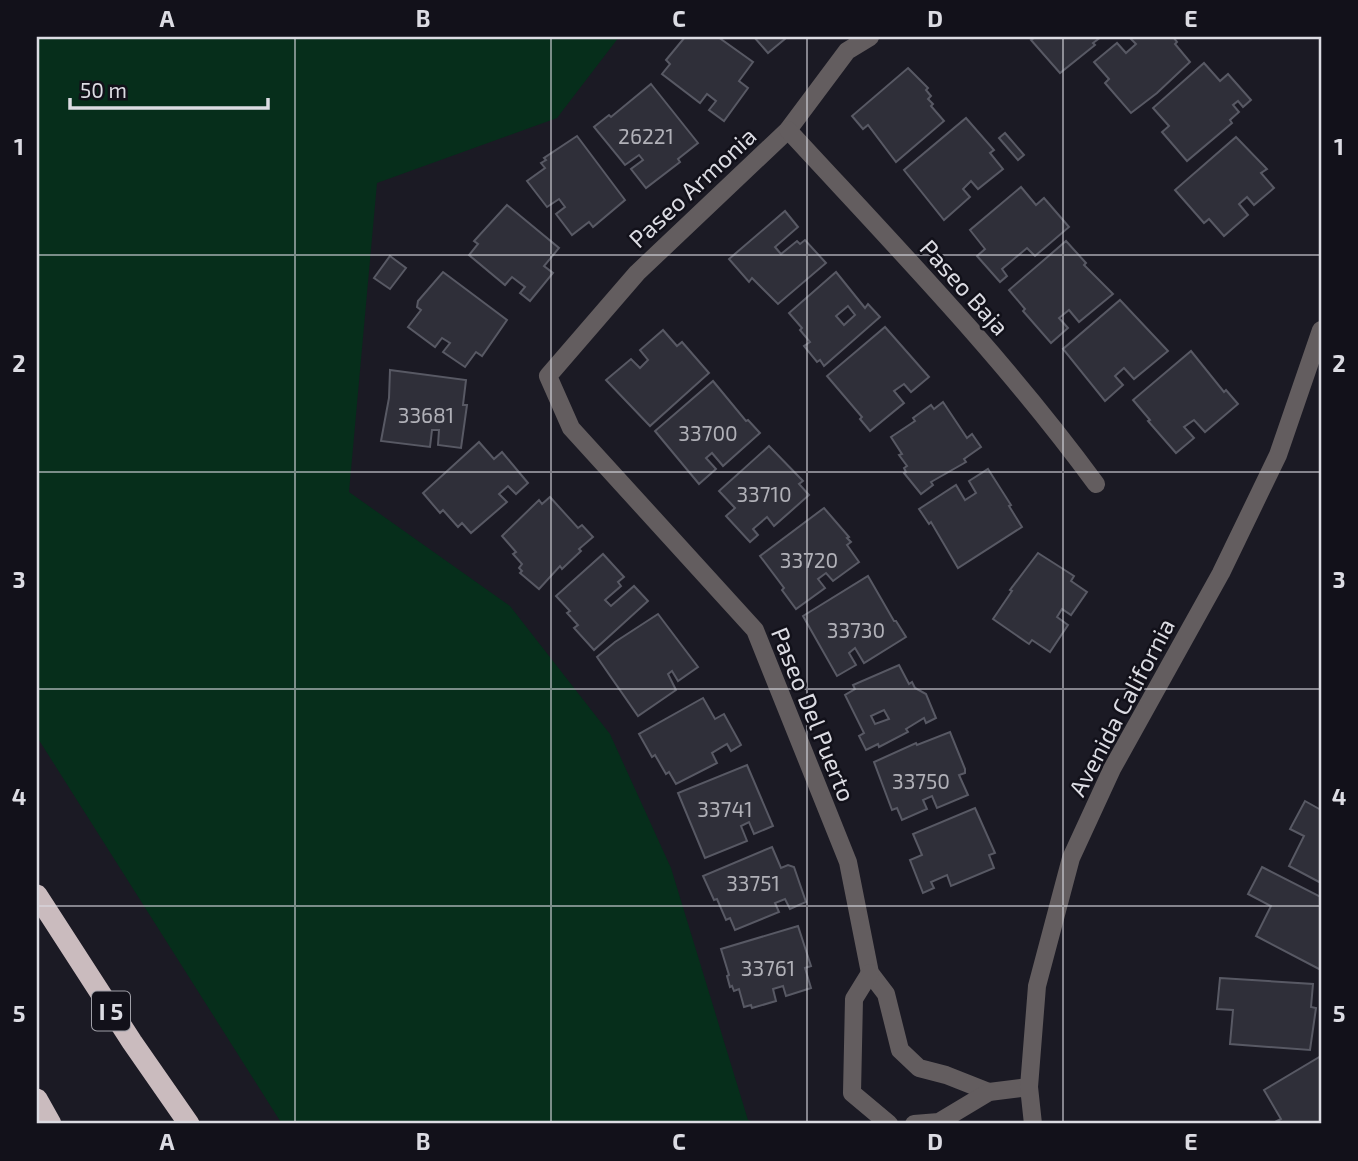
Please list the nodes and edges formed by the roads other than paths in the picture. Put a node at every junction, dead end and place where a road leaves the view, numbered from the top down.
1 (870, 37) edge
2 (788, 130) junction
3 (1321, 330) edge
4 (548, 376) joint
5 (1096, 484) dead end
6 (37, 895) edge
7 (870, 972) junction
8 (1029, 1087) junction
9 (989, 1092) junction
10 (37, 1099) edge
11 (51, 1124) edge
12 (189, 1124) edge
13 (889, 1124) edge
14 (914, 1124) edge
15 (1033, 1124) edge

1 - 2 street, Paseo Armonia
2 - 4 street, Paseo Armonia
2 - 5 street, Paseo Baja
3 - 8 street, Avenida California
4 - 7 street, Paseo Del Puerto
6 - 12 highway, I 5
7 - 9 street, Paseo Del Puerto
7 - 13 street
8 - 9 street, Paseo Del Puerto
8 - 15 street, Avenida California
9 - 14 street, Paseo Del Puerto
10 - 11 highway

